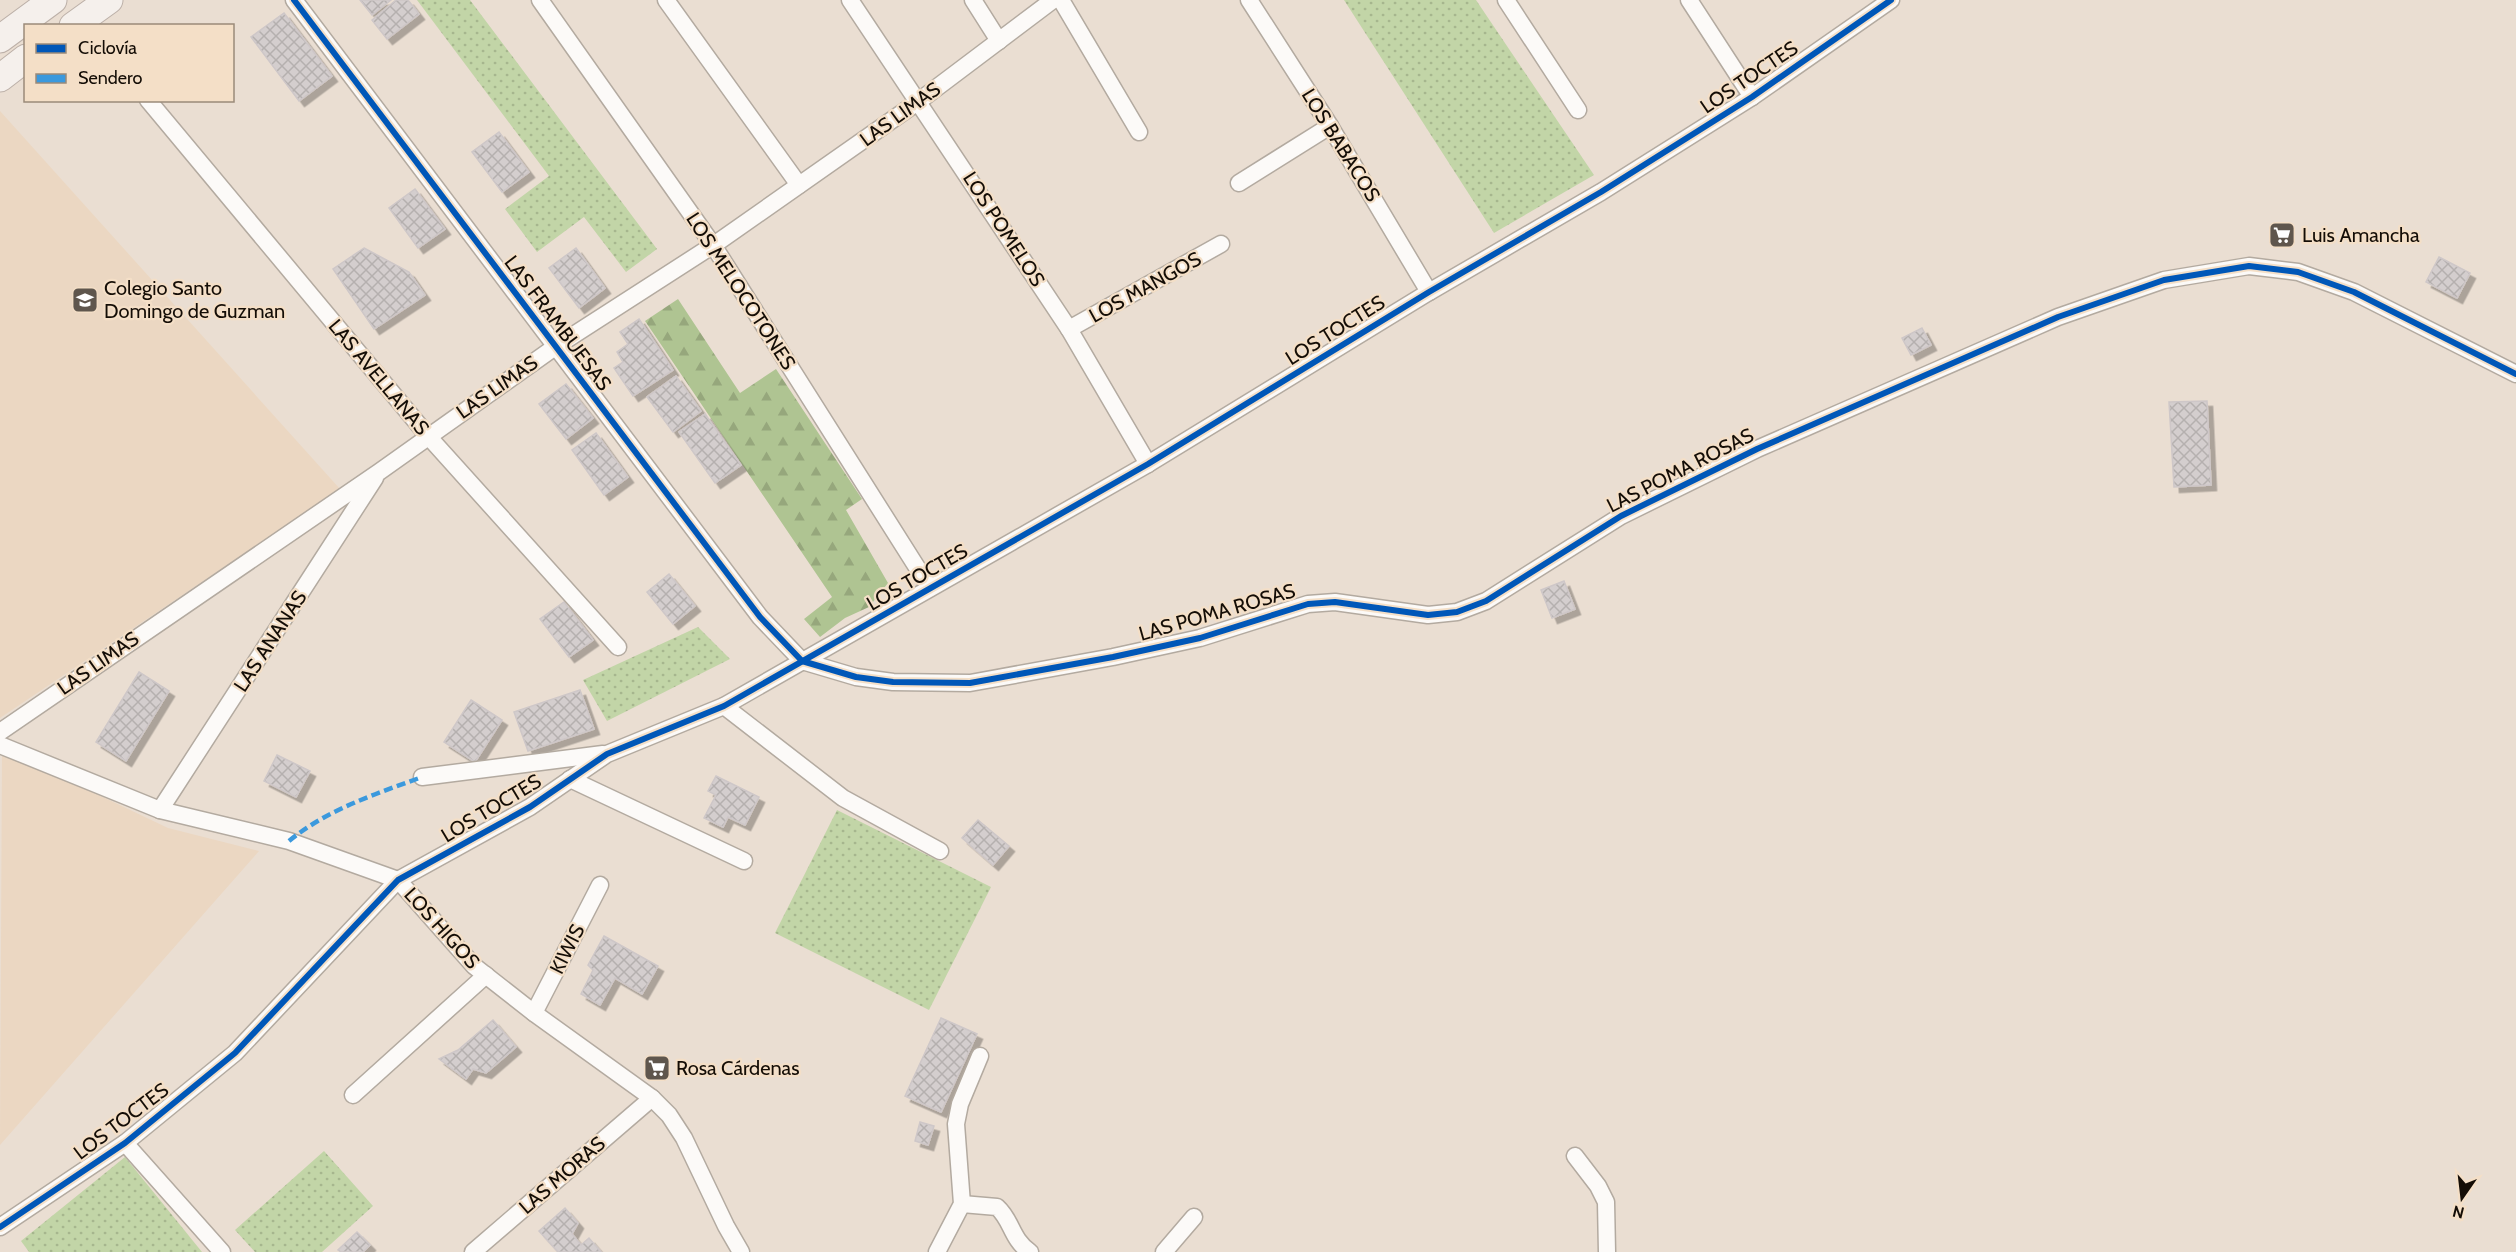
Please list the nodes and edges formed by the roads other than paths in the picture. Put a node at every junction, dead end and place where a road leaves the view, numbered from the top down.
1 (53, 0) edge
2 (109, 0) edge
3 (294, 0) edge
4 (666, 0) edge
5 (850, 0) edge
6 (973, 0) edge
7 (1053, 0) edge
8 (1061, 0) edge
9 (1249, 0) edge
10 (1506, 0) edge
11 (1689, 0) edge
12 (1891, 0) edge
13 (543, 1) edge
14 (79, 24) edge
15 (0, 39) edge
16 (999, 41) junction
17 (24, 60) edge
18 (0, 78) edge
19 (1752, 97) junction
20 (919, 101) junction
21 (149, 102) edge
22 (1578, 110) dead end
23 (1330, 126) junction
24 (1139, 132) dead end
25 (1239, 183) dead end
26 (799, 185) junction
27 (1221, 244) dead end
28 (713, 245) junction
29 (1429, 292) junction
30 (1069, 329) junction
31 (555, 347) junction
32 (2516, 374) edge
33 (428, 436) junction
34 (1148, 464) junction
35 (379, 472) junction
36 (930, 588) junction
37 (618, 647) dead end
38 (802, 661) junction
39 (724, 706) junction
40 (0, 732) edge
41 (0, 745) edge
42 (606, 754) junction
43 (422, 777) dead end
44 (570, 778) junction
45 (160, 810) junction
46 (940, 851) dead end
47 (744, 861) dead end
48 (398, 880) junction
49 (600, 885) dead end
50 (486, 975) junction
51 (534, 1013) junction
52 (980, 1056) dead end
53 (354, 1095) dead end
54 (652, 1098) junction
55 (124, 1143) junction
56 (1575, 1156) dead end
57 (962, 1204) junction
58 (1194, 1217) dead end
59 (0, 1227) edge
60 (222, 1252) edge
61 (473, 1252) edge
62 (741, 1252) edge
63 (937, 1252) edge
64 (1030, 1252) edge
65 (1164, 1252) edge
66 (1607, 1252) edge

1 - 15 main road
2 - 14 main road
3 - 31 street, LAS FRAMBUESAS
4 - 26 street
5 - 20 street, LOS POMELOS
6 - 16 street
7 - 16 street, LAS LIMAS
8 - 24 street
9 - 23 street, LOS BABACOS
10 - 22 street
11 - 19 street
12 - 19 street, LOS TOCTES
13 - 28 street, LOS MELOCOTONES
16 - 20 street, LAS LIMAS
17 - 18 main road
19 - 29 street, LOS TOCTES
20 - 26 street, LAS LIMAS
20 - 30 street, LOS POMELOS
21 - 33 street, LAS AVELLANAS
23 - 25 street
23 - 29 street, LOS BABACOS
26 - 28 street, LAS LIMAS
27 - 30 street, LOS MANGOS
28 - 31 street, LAS LIMAS
28 - 36 street, LOS MELOCOTONES
29 - 34 street, LOS TOCTES
30 - 34 street, LOS POMELOS
31 - 33 street, LAS LIMAS
31 - 38 street, LAS FRAMBUESAS
32 - 38 street, LAS POMA ROSAS
33 - 35 street, LAS LIMAS
33 - 37 street, LAS AVELLANAS
34 - 36 street, LOS TOCTES
35 - 40 street, LAS LIMAS
35 - 45 street, LAS ANANAS
36 - 38 street, LOS TOCTES
38 - 39 street, LOS TOCTES
39 - 42 street, LOS TOCTES
39 - 46 street
41 - 45 street, LOS HIGOS
42 - 43 street
42 - 44 street, LOS TOCTES
44 - 47 street
44 - 48 street, LOS TOCTES
45 - 48 street, LOS HIGOS
48 - 50 street, LOS HIGOS
48 - 55 street, LOS TOCTES
49 - 51 street, KIWIS
50 - 51 street, LOS HIGOS
50 - 53 street
51 - 54 street, LOS HIGOS
52 - 57 street
54 - 61 street, LAS MORAS
54 - 62 street, LOS HIGOS
55 - 59 street, LOS TOCTES
55 - 60 street
56 - 66 street
57 - 63 street
57 - 64 street
58 - 65 street

